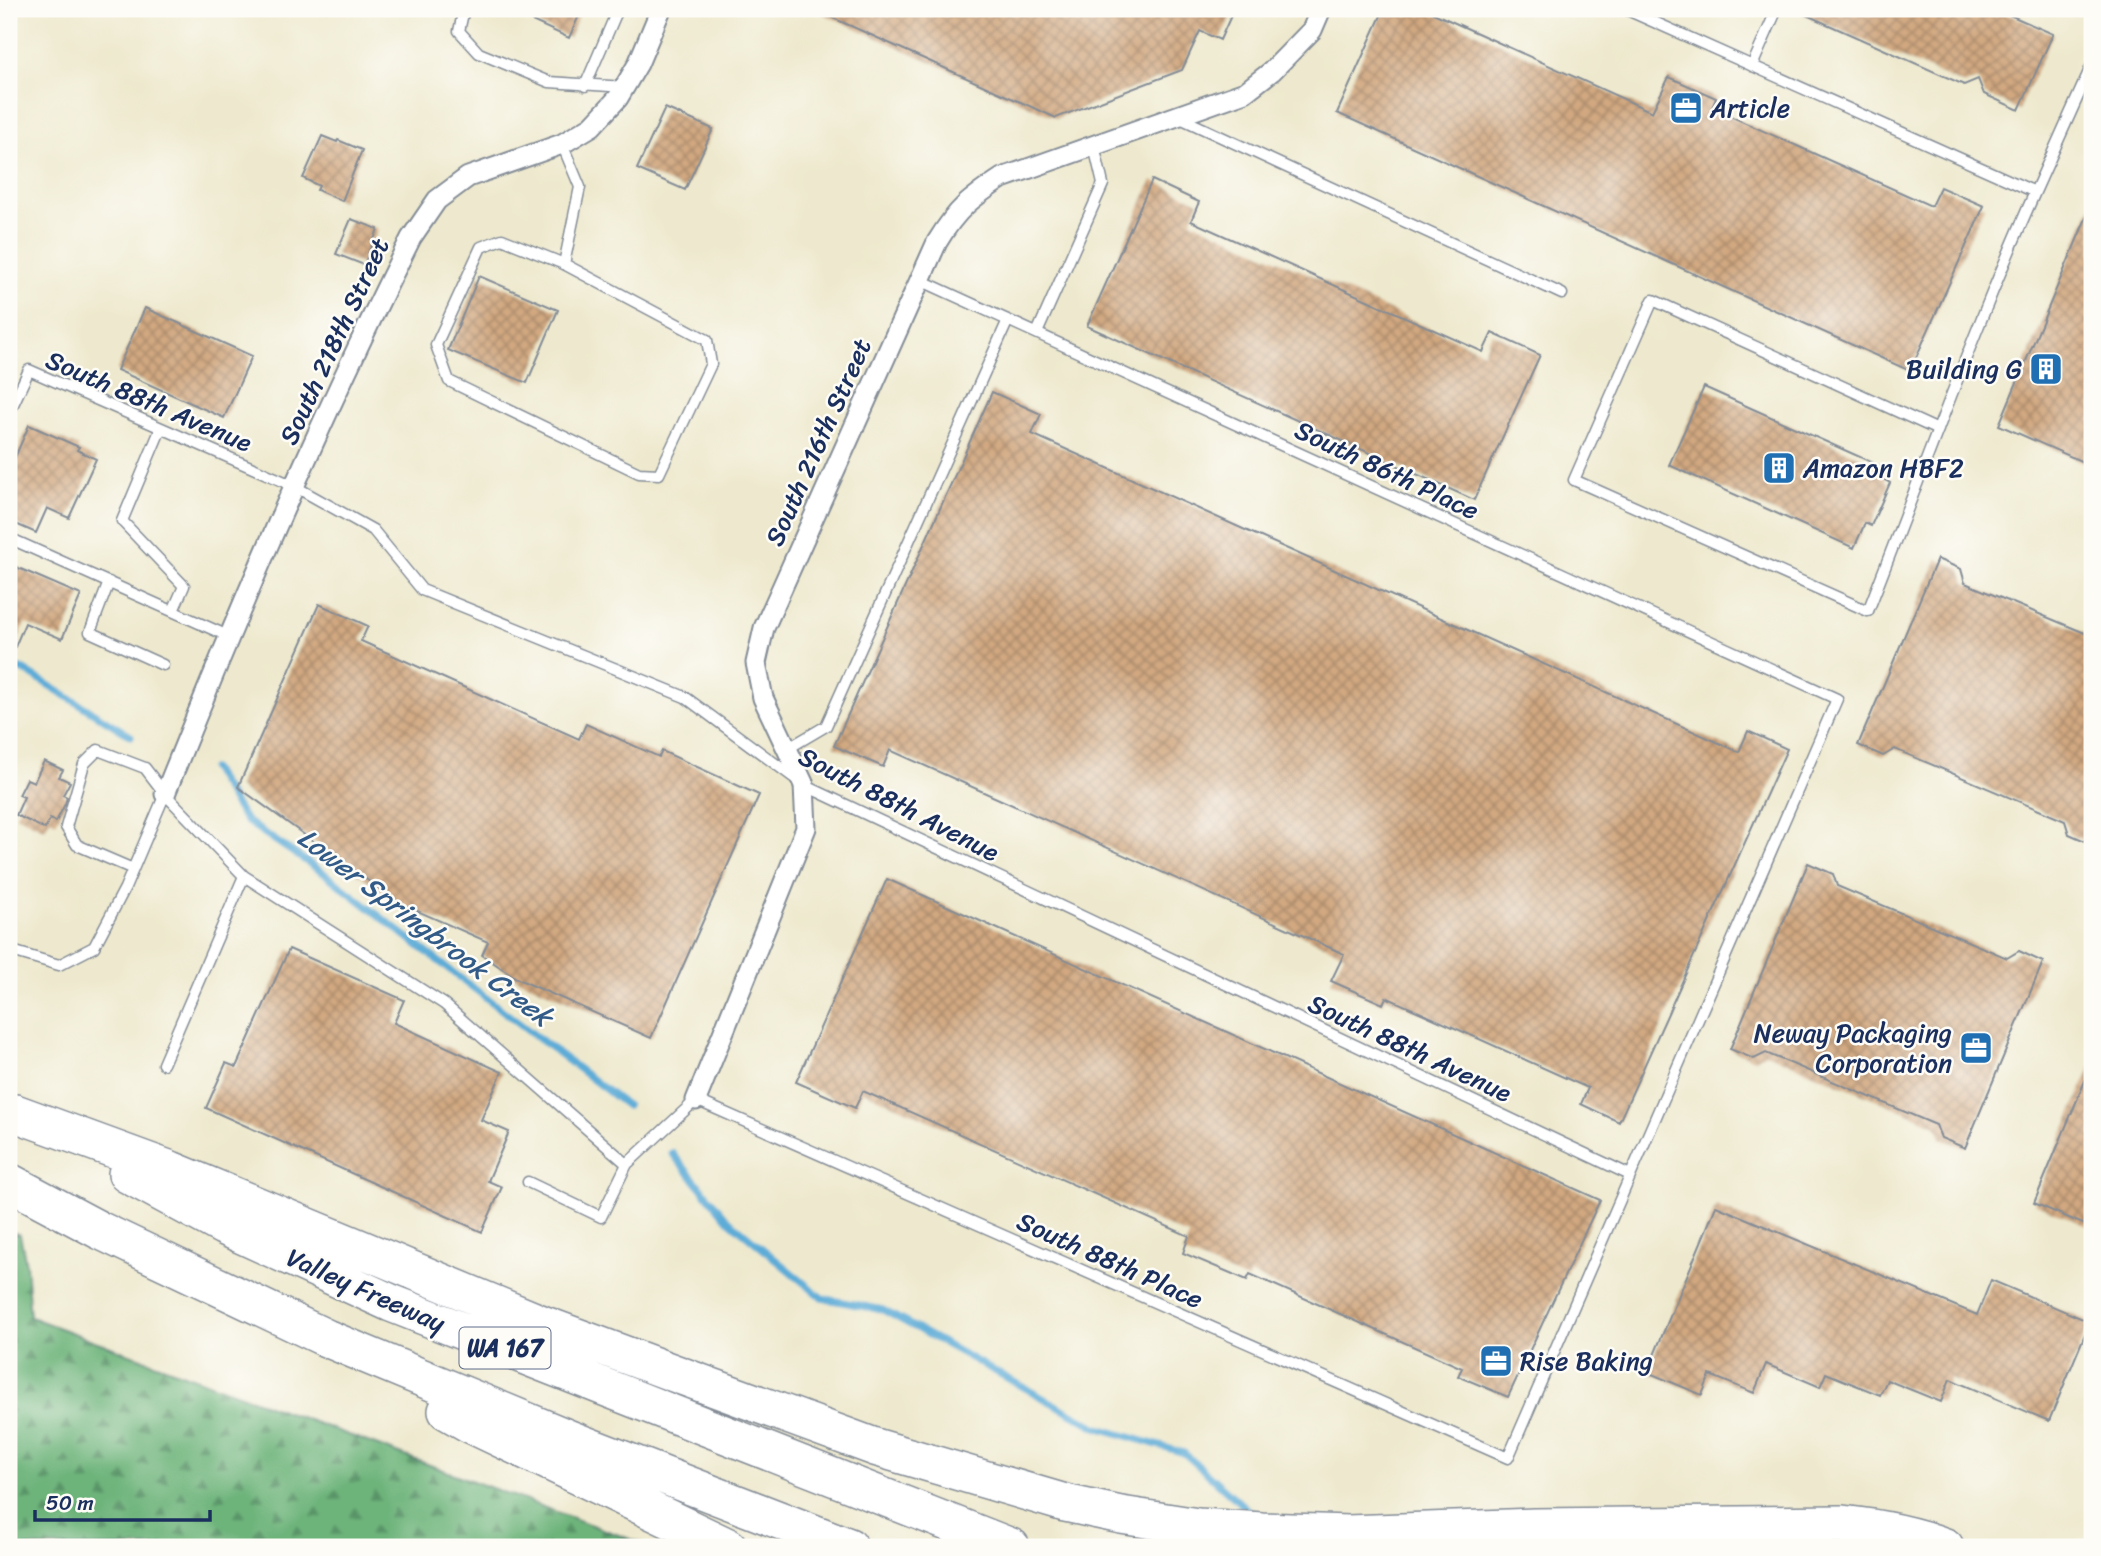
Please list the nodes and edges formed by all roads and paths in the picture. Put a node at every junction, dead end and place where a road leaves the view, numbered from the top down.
1 (464, 9) edge
2 (618, 9) edge
3 (661, 9) edge
4 (1321, 9) edge
5 (1625, 9) edge
6 (1777, 9) edge
7 (2092, 65) edge
8 (1752, 66) junction
9 (585, 86) junction
10 (625, 87) junction
11 (1176, 116) junction
12 (562, 144) junction
13 (1094, 146) junction
14 (2035, 191) junction
15 (565, 264) junction
16 (920, 279) junction
17 (1562, 294) dead end
18 (1007, 320) junction
19 (1037, 333) junction
20 (9, 414) edge
21 (161, 428) junction
22 (1938, 430) junction
23 (294, 486) junction
24 (9, 538) edge
25 (108, 582) junction
26 (173, 611) junction
27 (228, 636) junction
28 (163, 664) dead end
29 (787, 749) junction
30 (804, 785) junction
31 (165, 794) junction
32 (133, 869) junction
33 (244, 876) junction
34 (9, 947) edge
35 (163, 1064) dead end
36 (696, 1100) junction
37 (12, 1111) edge
38 (627, 1164) junction
39 (1630, 1175) junction
40 (9, 1182) edge
41 (528, 1182) dead end
42 (326, 1338) junction
43 (728, 1547) edge
44 (849, 1547) edge
45 (1011, 1547) edge
46 (1945, 1547) edge

1 - 9 lane
2 - 9 lane
3 - 10 street, South 218th Street
4 - 11 street, South 216th Street
5 - 8 lane
6 - 8 lane
7 - 14 lane
8 - 14 lane
9 - 10 lane
10 - 12 street, South 218th Street
11 - 13 street, South 216th Street
11 - 17 lane
12 - 15 lane
12 - 23 street, South 218th Street
13 - 16 street, South 216th Street
13 - 19 lane
14 - 22 lane
15 - 15 lane
16 - 18 lane, South 86th Place
16 - 29 street, South 216th Street
18 - 19 lane, South 86th Place
18 - 29 lane
19 - 39 lane, South 86th Place
20 - 21 lane, South 88th Avenue
21 - 23 lane, South 88th Avenue
21 - 26 lane
22 - 22 lane
23 - 27 street, South 218th Street
23 - 30 lane, South 88th Avenue
24 - 25 lane
25 - 26 lane
25 - 28 lane
26 - 27 lane
27 - 31 street, South 218th Street
29 - 30 street, South 216th Street
30 - 36 street, South 216th Street
30 - 39 lane, South 88th Avenue
31 - 32 lane
31 - 32 lane
31 - 33 lane
32 - 34 lane
33 - 35 lane
33 - 38 lane
36 - 38 lane
36 - 39 lane, South 88th Place
37 - 45 highway, Valley Freeway / WA 167
37 - 46 highway
38 - 41 lane
40 - 42 highway, WA 167
42 - 43 highway
42 - 44 highway, WA 167

